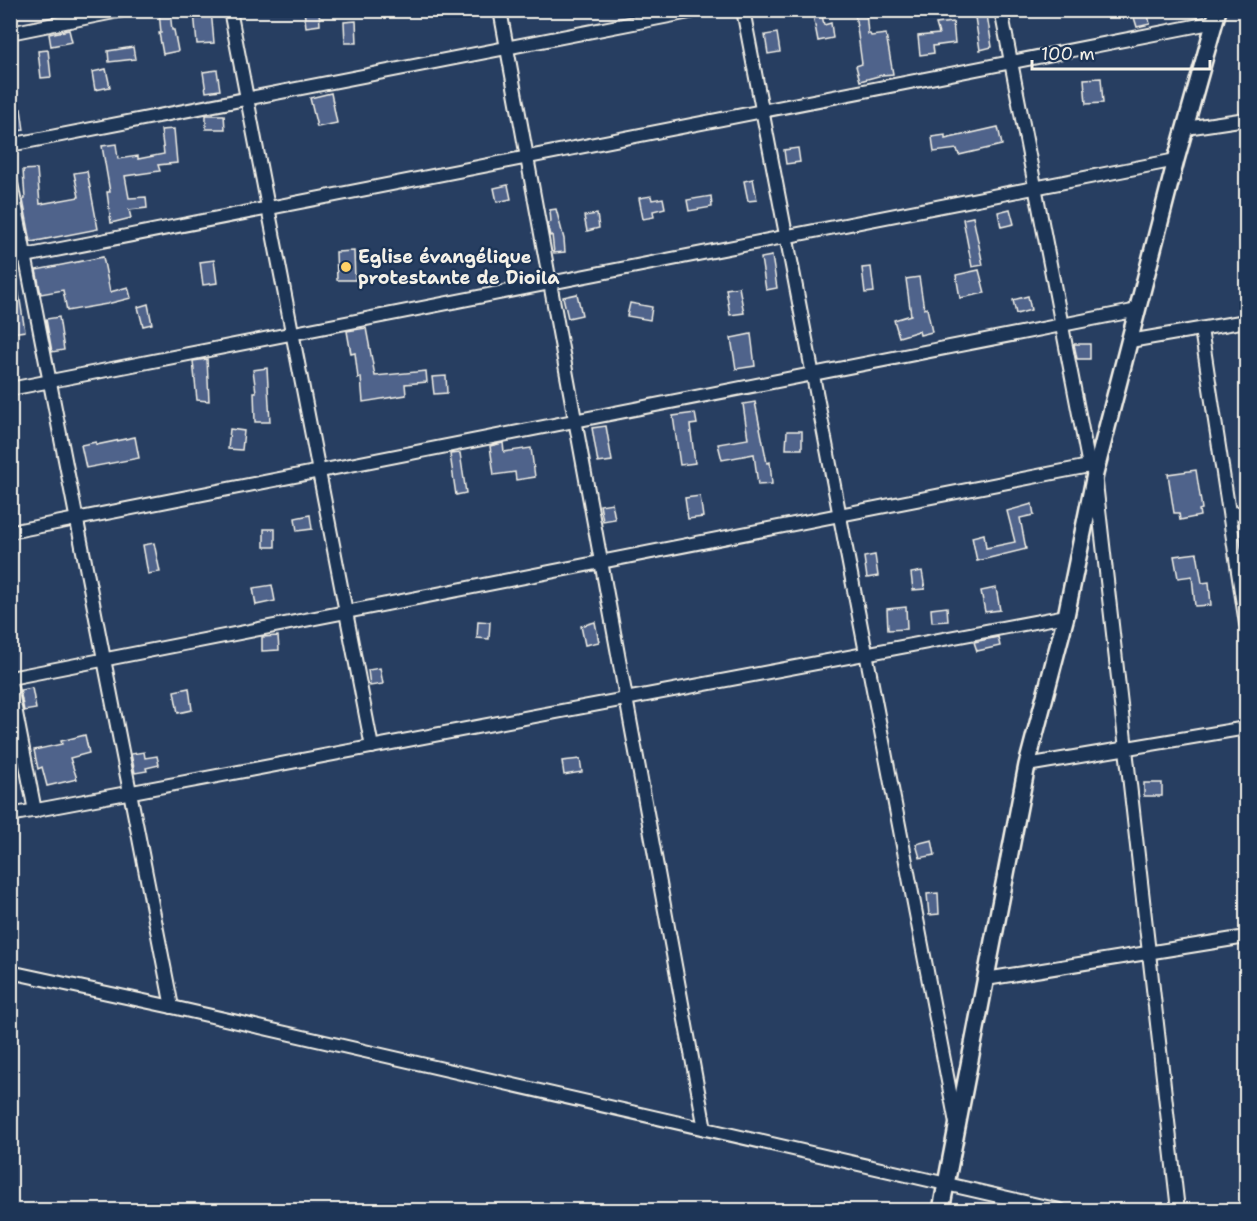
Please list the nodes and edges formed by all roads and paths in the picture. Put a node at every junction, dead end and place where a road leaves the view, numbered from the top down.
1 (124, 10) edge
2 (230, 10) edge
3 (500, 10) edge
4 (700, 10) edge
5 (743, 10) edge
6 (1001, 10) edge
7 (1216, 16) edge
8 (10, 33) edge
9 (507, 48) junction
10 (1011, 62) junction
11 (247, 99) junction
12 (762, 111) junction
13 (1246, 119) edge
14 (1186, 128) junction
15 (10, 145) edge
16 (527, 157) junction
17 (1176, 160) junction
18 (10, 178) edge
19 (1035, 187) junction
20 (268, 208) junction
21 (786, 236) junction
22 (25, 256) junction
23 (10, 259) edge
24 (550, 283) junction
25 (1138, 310) junction
26 (1246, 321) edge
27 (1062, 325) junction
28 (1202, 329) junction
29 (292, 334) junction
30 (1130, 341) junction
31 (813, 375) junction
32 (50, 381) junction
33 (10, 389) edge
34 (575, 421) junction
35 (1092, 470) junction
36 (319, 472) junction
37 (1246, 512) edge
38 (1230, 514) junction
39 (840, 515) junction
40 (76, 519) junction
41 (10, 532) edge
42 (601, 562) junction
43 (346, 612) junction
44 (1066, 616) junction
45 (1246, 624) edge
46 (866, 654) junction
47 (103, 660) junction
48 (10, 680) edge
49 (626, 699) junction
50 (1246, 728) edge
51 (372, 747) junction
52 (1126, 748) junction
53 (1027, 765) junction
54 (129, 793) junction
55 (35, 810) junction
56 (10, 815) edge
57 (1246, 937) edge
58 (1149, 953) junction
59 (10, 972) edge
60 (986, 979) junction
61 (172, 1006) junction
62 (705, 1129) junction
63 (957, 1129) junction
64 (946, 1186) junction
65 (941, 1210) edge
66 (1060, 1210) edge
67 (1178, 1210) edge

1 - 8 street
2 - 11 street
3 - 9 street
4 - 9 street
5 - 12 street
6 - 10 street
7 - 10 street
7 - 14 street
9 - 11 street
9 - 16 street
10 - 12 street
10 - 19 street
11 - 15 street
11 - 20 street
12 - 16 street
12 - 21 street
13 - 14 street
14 - 17 street
16 - 20 street
16 - 24 street
17 - 19 street
17 - 25 street
18 - 22 street
19 - 21 street
19 - 27 street
20 - 22 street
20 - 29 street
21 - 24 street
21 - 31 street
22 - 23 street
22 - 32 street
24 - 29 street
24 - 34 street
25 - 27 street
25 - 30 street
26 - 28 street
27 - 31 street
27 - 35 street
28 - 30 street
28 - 38 street
29 - 32 street
29 - 36 street
30 - 35 street
31 - 34 street
31 - 39 street
32 - 33 street
32 - 40 street
34 - 36 street
34 - 42 street
35 - 39 street
35 - 44 street
35 - 52 street
36 - 40 street
36 - 43 street
37 - 38 street
38 - 45 street
39 - 42 street
39 - 46 street
40 - 41 street
40 - 47 street
42 - 43 street
42 - 49 street
43 - 47 street
43 - 51 street
44 - 46 street
44 - 53 street
46 - 49 street
46 - 63 street
47 - 48 street
47 - 54 street
48 - 55 street
49 - 51 street
49 - 62 street
50 - 52 street
51 - 54 street
52 - 53 street
52 - 58 street
53 - 60 street
54 - 55 street
54 - 61 street
55 - 56 street
57 - 58 street
58 - 60 street
58 - 67 street
59 - 61 street
60 - 63 street
61 - 62 street
62 - 64 street
63 - 64 street
64 - 65 street
64 - 66 street

